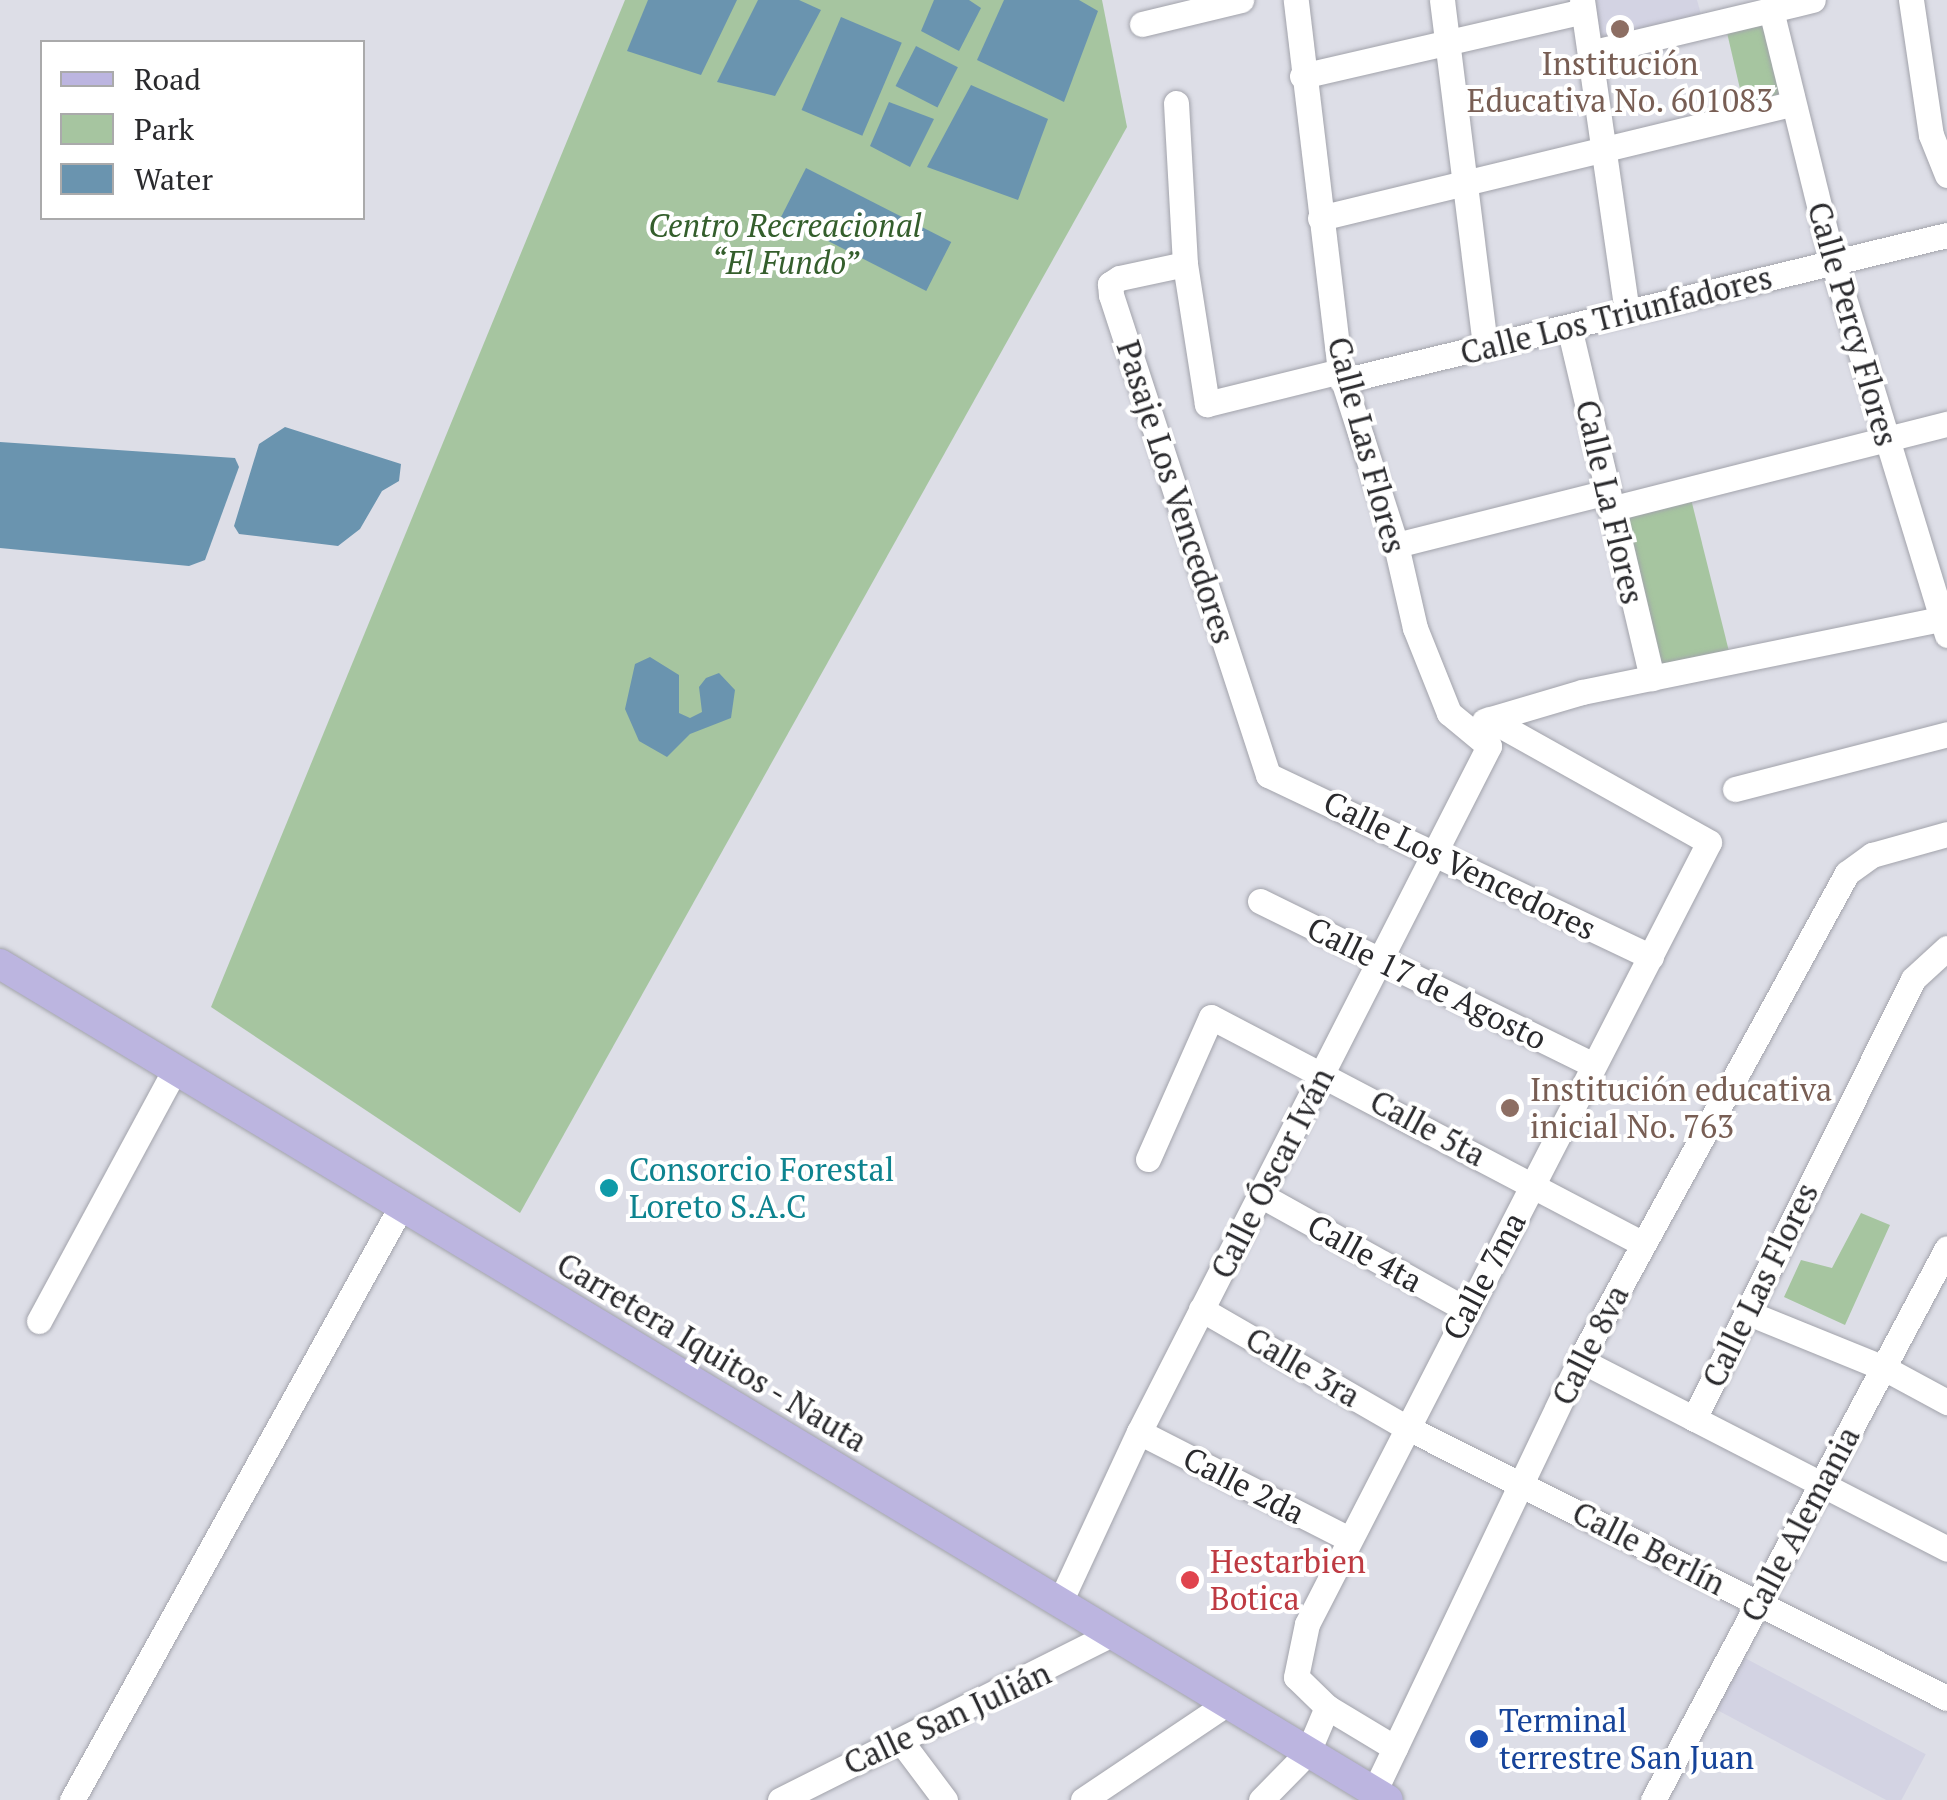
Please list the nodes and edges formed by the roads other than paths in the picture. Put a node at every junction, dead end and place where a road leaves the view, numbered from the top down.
1 (1240, 0) edge
2 (1296, 0) edge
3 (1442, 0) edge
4 (1813, 0) edge
5 (1911, 0) edge
6 (1583, 5) edge
7 (1771, 10) junction
8 (1710, 12) edge
9 (1142, 24) dead end
10 (1447, 43) junction
11 (1590, 53) junction
12 (1302, 76) junction
13 (1176, 103) dead end
14 (1791, 104) junction
15 (1604, 150) junction
16 (1945, 167) edge
17 (1464, 184) junction
18 (1320, 218) junction
19 (1947, 235) edge
20 (1833, 262) junction
21 (1185, 264) junction
22 (1627, 312) junction
23 (1569, 327) junction
24 (1484, 347) junction
25 (1341, 376) junction
26 (1947, 424) edge
27 (1887, 439) junction
28 (1609, 500) junction
29 (1396, 545) junction
30 (1946, 624) edge
31 (1652, 678) junction
32 (1490, 719) junction
33 (1463, 726) junction
34 (1947, 734) edge
35 (1489, 746) joint
36 (1268, 775) joint
37 (1735, 789) dead end
38 (1947, 834) edge
39 (1438, 851) junction
40 (1260, 901) dead end
41 (1947, 948) edge
42 (1650, 957) junction
43 (1380, 958) junction
44 (0, 964) edge
45 (1593, 1065) junction
46 (175, 1069) junction
47 (1323, 1072) junction
48 (1148, 1159) dead end
49 (1532, 1184) junction
50 (1264, 1197) junction
51 (402, 1205) junction
52 (1642, 1243) junction
53 (1947, 1248) edge
54 (1201, 1308) junction
55 (1467, 1310) junction
56 (1746, 1312) junction
57 (39, 1321) dead end
58 (1580, 1360) junction
59 (1884, 1368) junction
60 (1947, 1402) edge
61 (1694, 1419) junction
62 (1404, 1426) junction
63 (1139, 1432) junction
64 (1522, 1484) junction
65 (1820, 1484) junction
66 (1348, 1539) junction
67 (1947, 1549) edge
68 (1060, 1602) junction
69 (1757, 1602) junction
70 (1114, 1632) junction
71 (1947, 1698) edge
72 (1229, 1702) junction
73 (1327, 1707) junction
74 (900, 1740) junction
75 (1395, 1748) junction
76 (1308, 1752) junction
77 (1381, 1796) edge
78 (72, 1800) edge
79 (780, 1800) edge
80 (946, 1800) edge
81 (1082, 1800) edge
82 (1261, 1800) edge
83 (1653, 1800) edge

1 - 9 street
2 - 12 street, Calle Las Flores
3 - 10 street
4 - 7 street
5 - 16 street
6 - 10 street
6 - 11 street
7 - 8 street
7 - 14 street, Calle Percy Flores
8 - 11 street
10 - 12 street
10 - 17 street
11 - 15 street
12 - 18 street, Calle Las Flores
13 - 21 street
14 - 15 street
14 - 20 street, Calle Percy Flores
15 - 17 street
15 - 22 street
17 - 18 street
17 - 24 street
18 - 25 street, Calle Las Flores
19 - 20 street, Calle Los Triunfadores
20 - 22 street, Calle Los Triunfadores
20 - 27 street, Calle Percy Flores
21 - 25 street
21 - 36 street, Pasaje Los Vencedores
22 - 23 street, Calle Los Triunfadores
23 - 24 street, Calle Los Triunfadores
23 - 28 street, Calle La Flores
24 - 25 street, Calle Los Triunfadores
25 - 29 street, Calle Las Flores
26 - 27 street
27 - 28 street
27 - 30 street, Calle Percy Flores
28 - 29 street
28 - 31 street, Calle La Flores
29 - 33 street, Calle Las Flores
30 - 31 street
31 - 32 street
32 - 33 street
32 - 42 street, Calle 7ma
33 - 35 street, Calle Las Flores
34 - 37 street
35 - 39 street, Calle Óscar Iván
36 - 39 street, Calle Los Vencedores
38 - 52 street, Calle 8va
39 - 42 street, Calle Los Vencedores
39 - 43 street, Calle Óscar Iván
40 - 43 street, Calle 17 de Agosto
41 - 56 street, Calle Las Flores
42 - 45 street, Calle 7ma
43 - 45 street, Calle 17 de Agosto
43 - 47 street, Calle Óscar Iván
44 - 46 main road, Carretera Iquitos - Nauta
45 - 49 street, Calle 7ma
46 - 51 main road, Carretera Iquitos - Nauta
46 - 57 street
47 - 48 street, Calle 5ta
47 - 49 street, Calle 5ta
47 - 50 street, Calle Óscar Iván
49 - 52 street, Calle 5ta
49 - 55 street, Calle 7ma
50 - 54 street, Calle Óscar Iván
50 - 55 street, Calle 4ta
51 - 68 main road, Carretera Iquitos - Nauta
51 - 78 street
52 - 58 street, Calle 8va
53 - 59 street, Calle Alemania
54 - 62 street, Calle 3ra
54 - 63 street, Calle Óscar Iván
55 - 62 street, Calle 7ma
56 - 59 street
56 - 61 street, Calle Las Flores
58 - 61 street
58 - 64 street, Calle 8va
59 - 60 street
59 - 65 street, Calle Alemania
61 - 65 street
62 - 64 street, Calle Berlín
62 - 66 street, Calle 7ma
63 - 66 street, Calle 2da
63 - 68 street, Calle Óscar Iván
64 - 69 street, Calle Berlín
64 - 75 street, Calle 8va
65 - 67 street
65 - 69 street, Calle Alemania
66 - 73 street, Calle 7ma
68 - 70 main road, Carretera Iquitos - Nauta
69 - 71 street, Calle Berlín
69 - 83 street, Calle Alemania
70 - 72 main road, Carretera Iquitos - Nauta
70 - 74 street, Calle San Julián
72 - 76 main road, Carretera Iquitos - Nauta
72 - 81 street
73 - 75 street, Calle 7ma
73 - 76 street
74 - 79 street, Calle San Julián
74 - 80 street
75 - 77 street, Calle 8va
76 - 77 main road, Carretera Iquitos - Nauta
76 - 82 street

